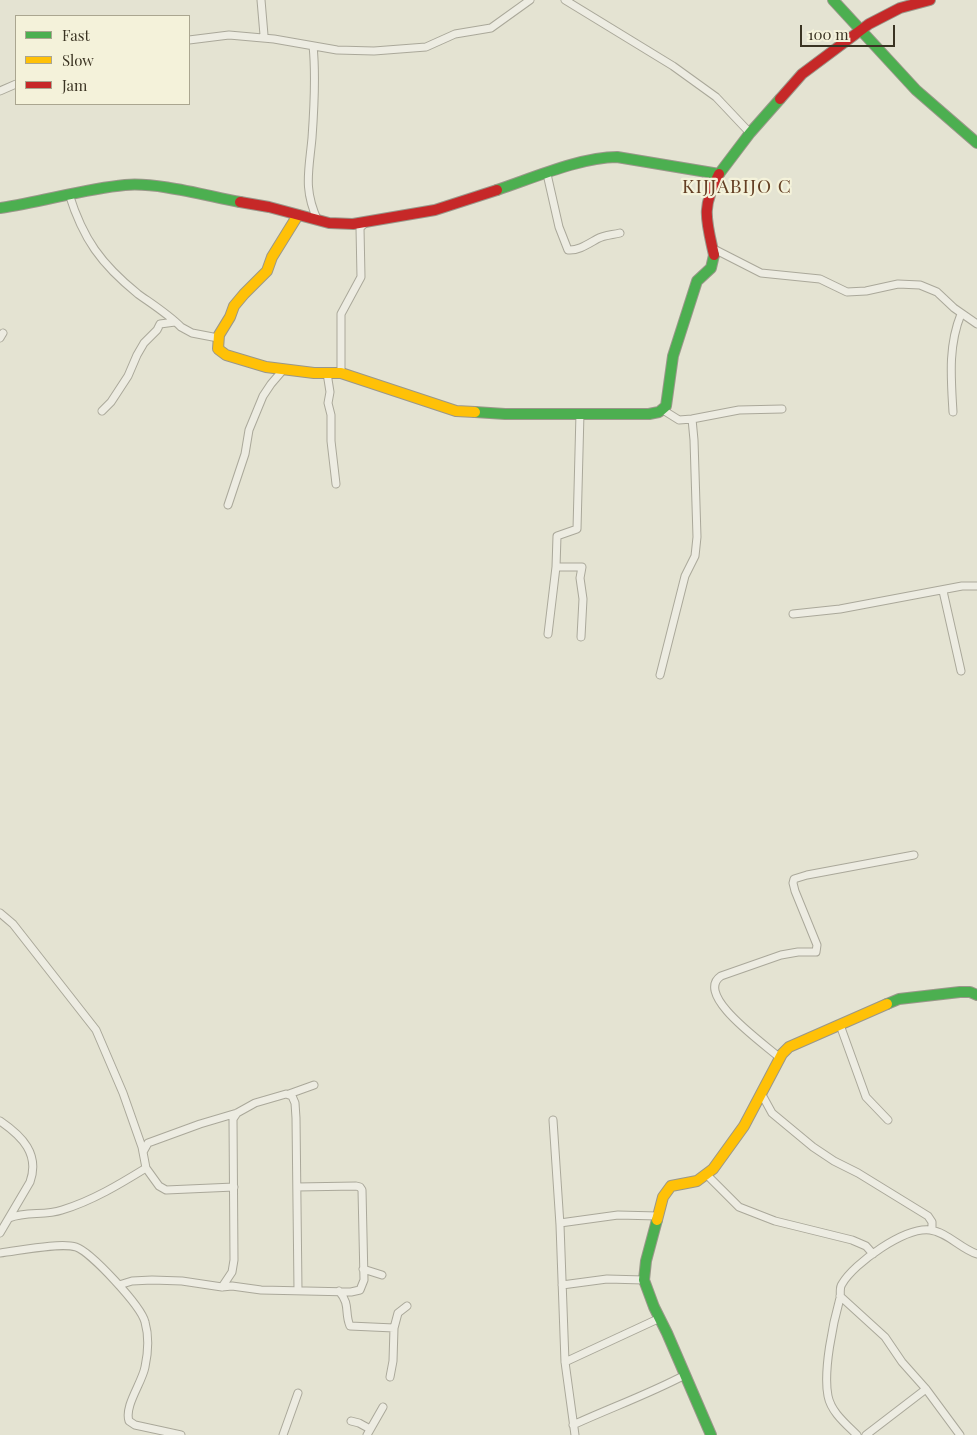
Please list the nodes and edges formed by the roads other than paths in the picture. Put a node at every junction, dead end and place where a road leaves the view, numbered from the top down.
1 (261, 0) edge
2 (530, 0) edge
3 (565, 0) edge
4 (833, 0) edge
5 (930, 0) edge
6 (860, 30) junction
7 (264, 35) dead end
8 (190, 40) edge
9 (313, 46) junction
10 (15, 84) edge
11 (0, 91) edge
12 (750, 133) junction
13 (977, 143) edge
14 (547, 174) junction
15 (719, 174) junction
16 (69, 194) junction
17 (2, 209) edge
18 (298, 215) junction
19 (318, 221) junction
20 (365, 223) junction
21 (620, 233) dead end
22 (712, 248) junction
23 (962, 314) junction
24 (176, 322) junction
25 (977, 324) edge
26 (218, 338) junction
27 (284, 370) junction
28 (328, 373) junction
29 (341, 373) junction
30 (782, 409) dead end
31 (663, 410) junction
32 (102, 411) dead end
33 (953, 412) dead end
34 (580, 413) junction
35 (692, 419) junction
36 (336, 484) dead end
37 (228, 505) dead end
38 (556, 566) junction
39 (977, 586) edge
40 (943, 591) junction
41 (793, 614) dead end
42 (548, 634) dead end
43 (581, 637) dead end
44 (961, 671) dead end
45 (660, 675) dead end
46 (914, 855) dead end
47 (0, 913) edge
48 (977, 995) edge
49 (840, 1025) junction
50 (780, 1058) junction
51 (314, 1085) dead end
52 (761, 1093) junction
53 (289, 1094) junction
54 (237, 1113) junction
55 (553, 1120) dead end
56 (888, 1120) dead end
57 (0, 1121) edge
58 (143, 1152) junction
59 (146, 1168) junction
60 (706, 1174) junction
61 (234, 1187) junction
62 (297, 1187) junction
63 (658, 1216) junction
64 (9, 1218) junction
65 (560, 1224) junction
66 (932, 1230) junction
67 (0, 1233) edge
68 (0, 1253) edge
69 (873, 1254) junction
70 (977, 1254) edge
71 (363, 1268) junction
72 (382, 1275) dead end
73 (644, 1280) junction
74 (119, 1285) junction
75 (562, 1285) junction
76 (222, 1287) junction
77 (298, 1290) junction
78 (339, 1292) junction
79 (840, 1296) junction
80 (407, 1306) dead end
81 (660, 1318) junction
82 (394, 1328) junction
83 (565, 1362) junction
84 (685, 1375) junction
85 (390, 1377) dead end
86 (926, 1389) junction
87 (298, 1393) dead end
88 (383, 1407) dead end
89 (351, 1421) dead end
90 (573, 1425) junction
91 (369, 1432) edge
92 (181, 1435) edge
93 (283, 1435) edge
94 (575, 1435) edge
95 (711, 1435) edge
96 (857, 1435) edge
97 (866, 1435) edge
98 (960, 1435) edge

1 - 7 street
2 - 9 street
3 - 12 street
4 - 6 street
5 - 6 street
6 - 12 street
6 - 13 street
8 - 9 street
9 - 19 street
10 - 11 street
12 - 15 street
14 - 15 street
14 - 20 street
14 - 21 street
15 - 22 street
16 - 17 street
16 - 18 street
16 - 24 street
18 - 19 street
18 - 26 street
19 - 20 street
20 - 29 street
22 - 23 street
22 - 31 street
23 - 25 street
23 - 33 street
24 - 26 street
24 - 32 street
26 - 27 street
27 - 28 street
27 - 37 street
28 - 29 street
28 - 36 street
29 - 34 street
30 - 35 street
31 - 34 street
31 - 35 street
34 - 38 street
35 - 45 street
38 - 42 street
38 - 43 street
39 - 40 street
40 - 41 street
40 - 44 street
46 - 50 street
47 - 58 street
48 - 49 street
49 - 50 street
49 - 56 street
50 - 52 street
51 - 53 street
52 - 60 street
52 - 66 street
53 - 54 street
53 - 62 street
54 - 58 street
54 - 61 street
55 - 65 street
57 - 64 street
58 - 59 street
59 - 61 street
59 - 64 street
60 - 63 street
60 - 69 street
61 - 76 street
62 - 71 street
62 - 77 street
63 - 65 street
63 - 73 street
64 - 67 street
65 - 75 street
66 - 69 street
66 - 70 street
68 - 74 street
69 - 79 street
71 - 72 street
71 - 78 street
73 - 75 street
73 - 81 street
74 - 76 street
74 - 92 street
75 - 83 street
76 - 77 street
77 - 78 street
78 - 82 street
79 - 86 street
79 - 96 street
80 - 82 street
81 - 83 street
81 - 84 street
82 - 85 street
83 - 90 street
84 - 90 street
84 - 95 street
86 - 97 street
86 - 98 street
87 - 93 street
88 - 91 street
89 - 91 street
90 - 94 street

